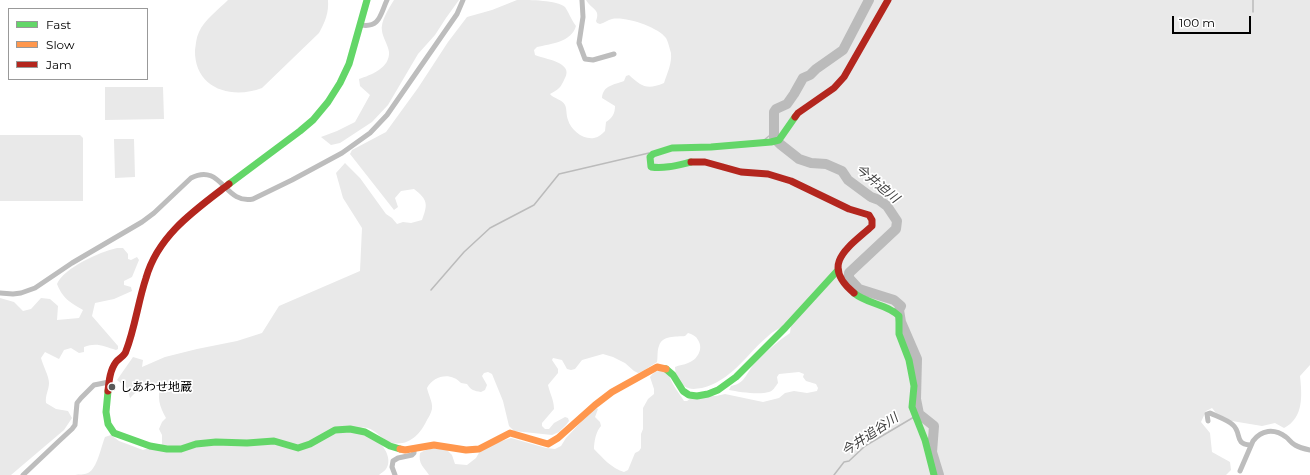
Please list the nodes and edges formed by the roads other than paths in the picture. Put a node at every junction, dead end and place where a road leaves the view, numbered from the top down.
1 (367, 0) edge
2 (387, 0) edge
3 (463, 0) edge
4 (582, 0) edge
5 (888, 0) edge
6 (360, 25) junction
7 (614, 54) dead end
8 (225, 186) junction
9 (838, 270) junction
10 (0, 293) edge
11 (109, 382) junction
12 (1208, 421) dead end
13 (1250, 445) junction
14 (414, 449) junction
15 (1310, 450) edge
16 (1240, 471) dead end
17 (23, 475) edge
18 (396, 475) edge
19 (934, 475) edge

1 - 6 street
2 - 6 street
3 - 8 street
4 - 7 street
5 - 9 street
6 - 8 street
8 - 10 street
8 - 11 street
9 - 14 street
9 - 19 street
11 - 14 street
11 - 17 street
12 - 13 street
13 - 15 street
13 - 16 street
14 - 18 street

